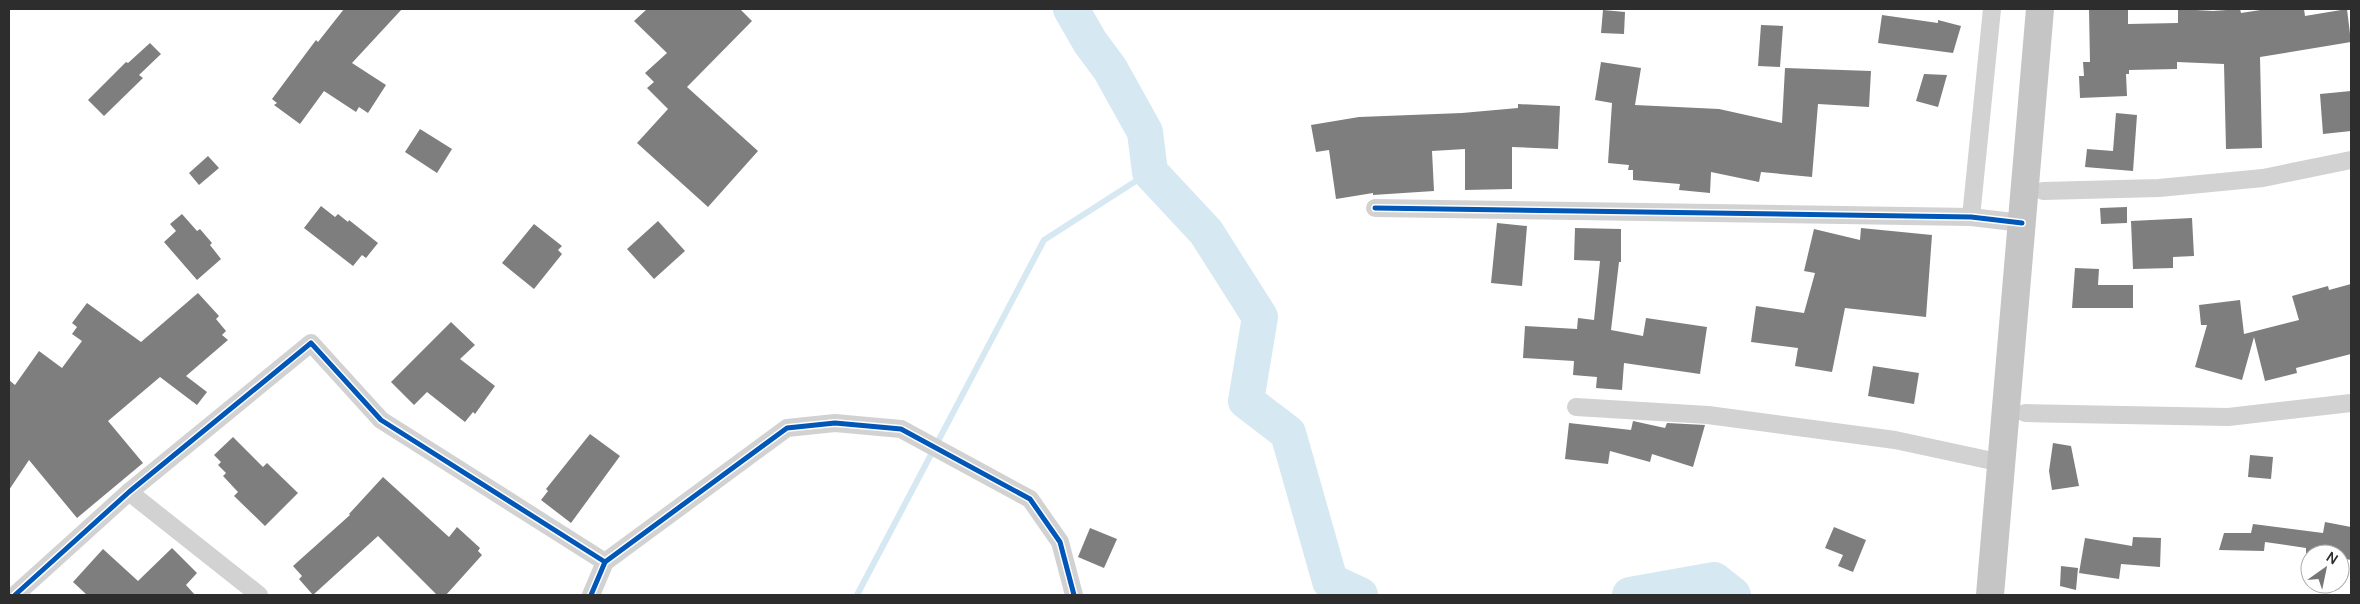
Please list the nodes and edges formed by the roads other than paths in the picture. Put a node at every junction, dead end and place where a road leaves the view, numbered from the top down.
1 (1992, 9) edge
2 (2040, 9) edge
3 (2056, 9) edge
4 (2351, 160) edge
5 (2043, 191) junction
6 (1375, 208) dead end
7 (1970, 217) junction
8 (2022, 223) junction
9 (2351, 403) edge
10 (1576, 407) dead end
11 (2025, 413) junction
12 (2002, 463) junction
13 (129, 492) junction
14 (606, 562) junction
15 (15, 595) edge
16 (259, 595) edge
17 (591, 595) edge
18 (1074, 595) edge
19 (1990, 595) edge
20 (2009, 595) edge

1 - 7 street
2 - 8 main road
3 - 5 main road
4 - 5 street
5 - 11 main road
6 - 7 street
7 - 8 street
8 - 12 main road
9 - 11 street
10 - 12 street
11 - 20 main road
12 - 19 main road
13 - 14 street
13 - 15 street
13 - 16 street
14 - 17 street
14 - 18 street

